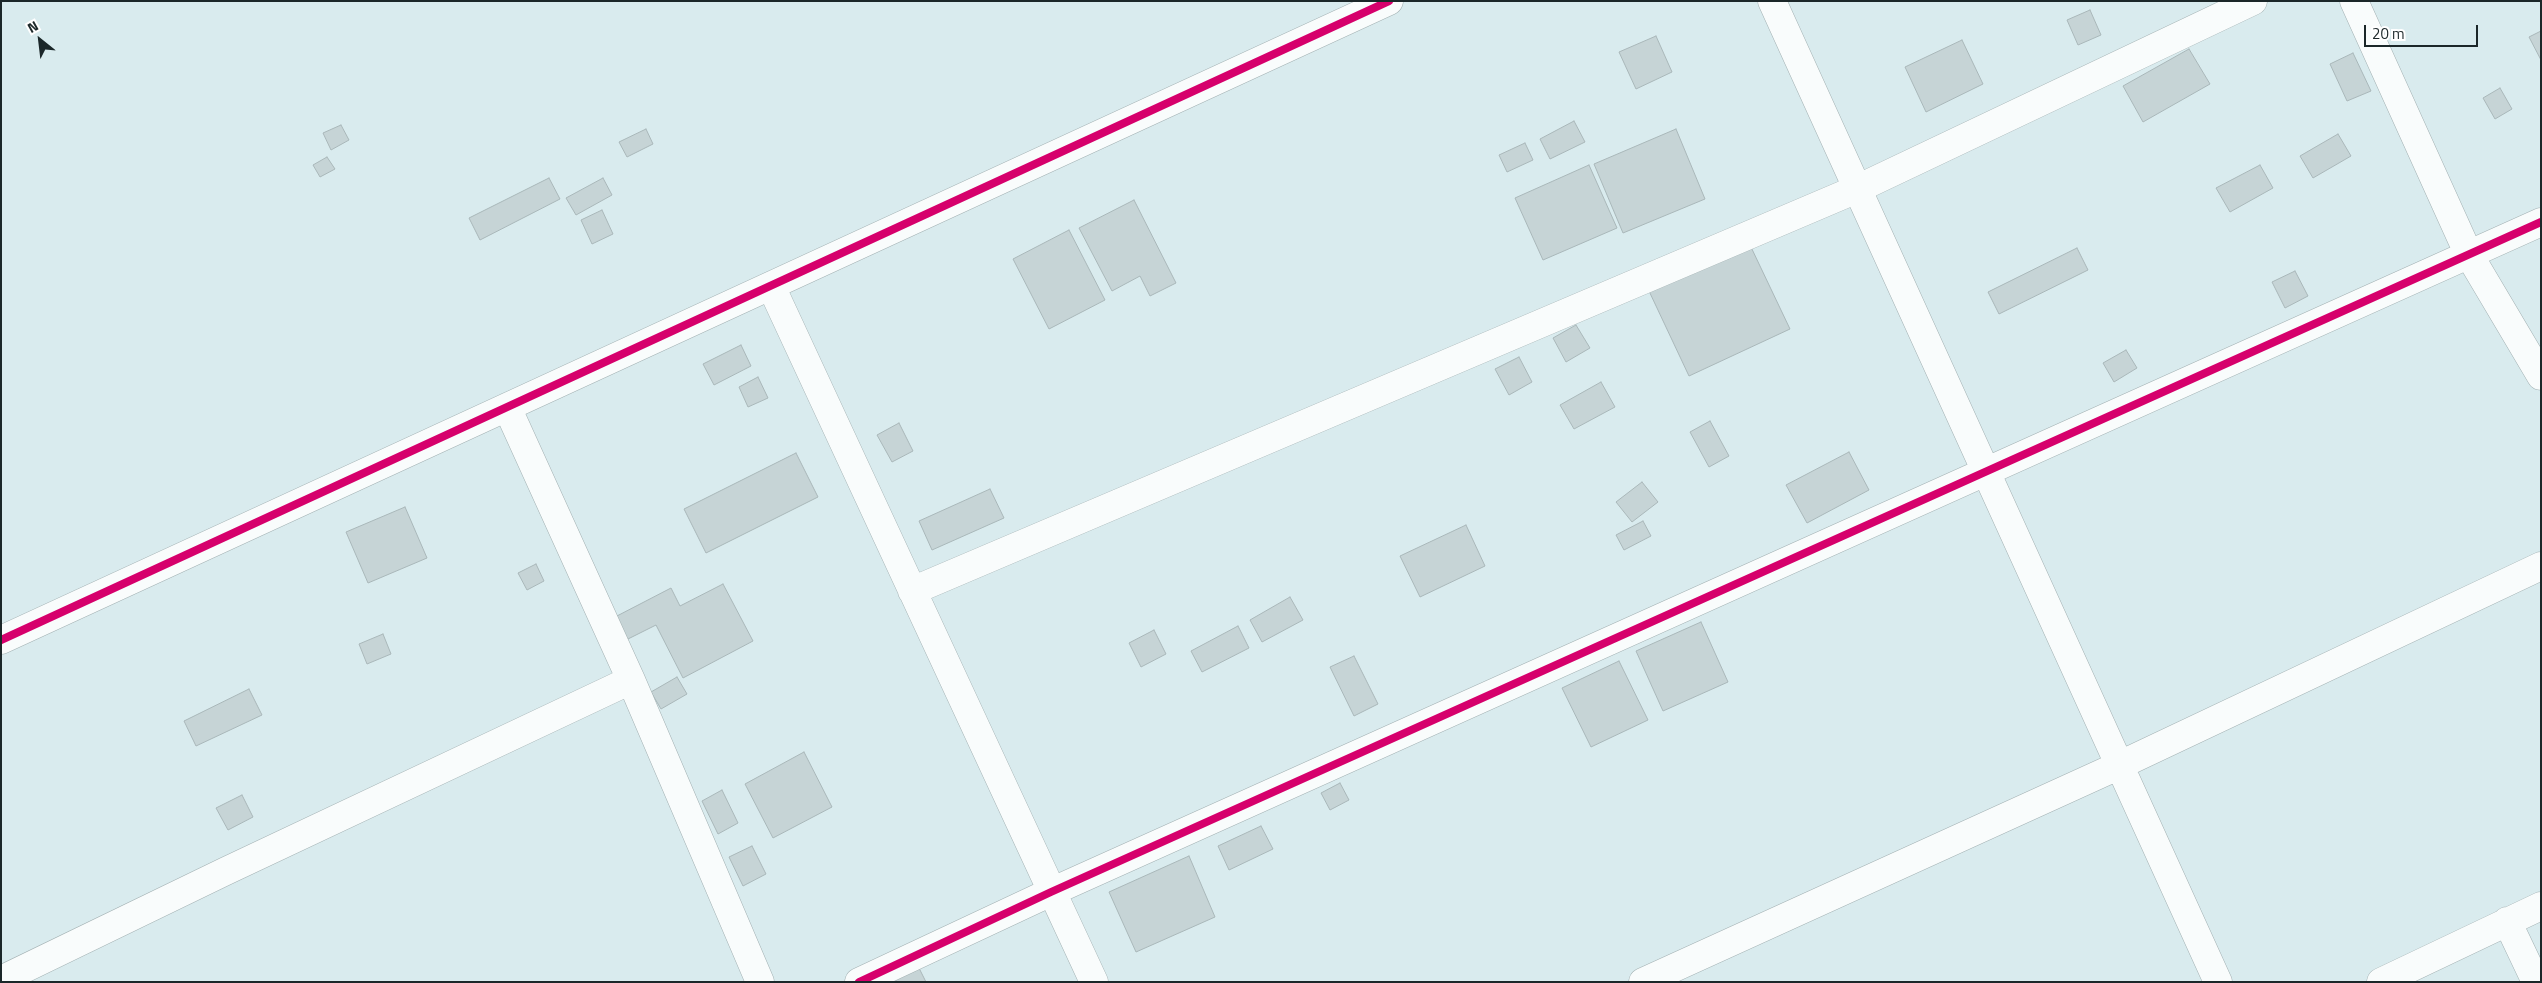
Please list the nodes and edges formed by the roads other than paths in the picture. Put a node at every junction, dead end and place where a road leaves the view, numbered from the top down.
1 (1389, 1) edge
2 (1772, 1) edge
3 (2253, 1) edge
4 (2354, 1) edge
5 (1857, 189) junction
6 (2541, 222) edge
7 (2468, 253) junction
8 (771, 286) junction
9 (2541, 376) edge
10 (507, 407) junction
11 (1985, 471) junction
12 (2541, 566) edge
13 (912, 591) junction
14 (1, 640) edge
15 (631, 680) junction
16 (2120, 765) junction
17 (1051, 892) junction
18 (2541, 906) edge
19 (2508, 921) junction
20 (1, 980) edge
21 (760, 982) edge
22 (859, 982) edge
23 (1094, 982) edge
24 (1643, 982) edge
25 (2218, 982) edge
26 (2381, 982) edge
27 (2536, 982) edge

1 - 8 street
2 - 5 street
3 - 5 street
4 - 7 street
5 - 11 street
5 - 13 street
6 - 7 street
7 - 9 street
7 - 11 street
8 - 10 street
8 - 13 street
10 - 14 street
10 - 15 street
11 - 16 street
11 - 17 street
12 - 16 street
13 - 17 street
15 - 20 street
15 - 21 street
16 - 24 street
16 - 25 street
17 - 22 street
17 - 23 street
18 - 19 street
19 - 26 street
19 - 27 street

